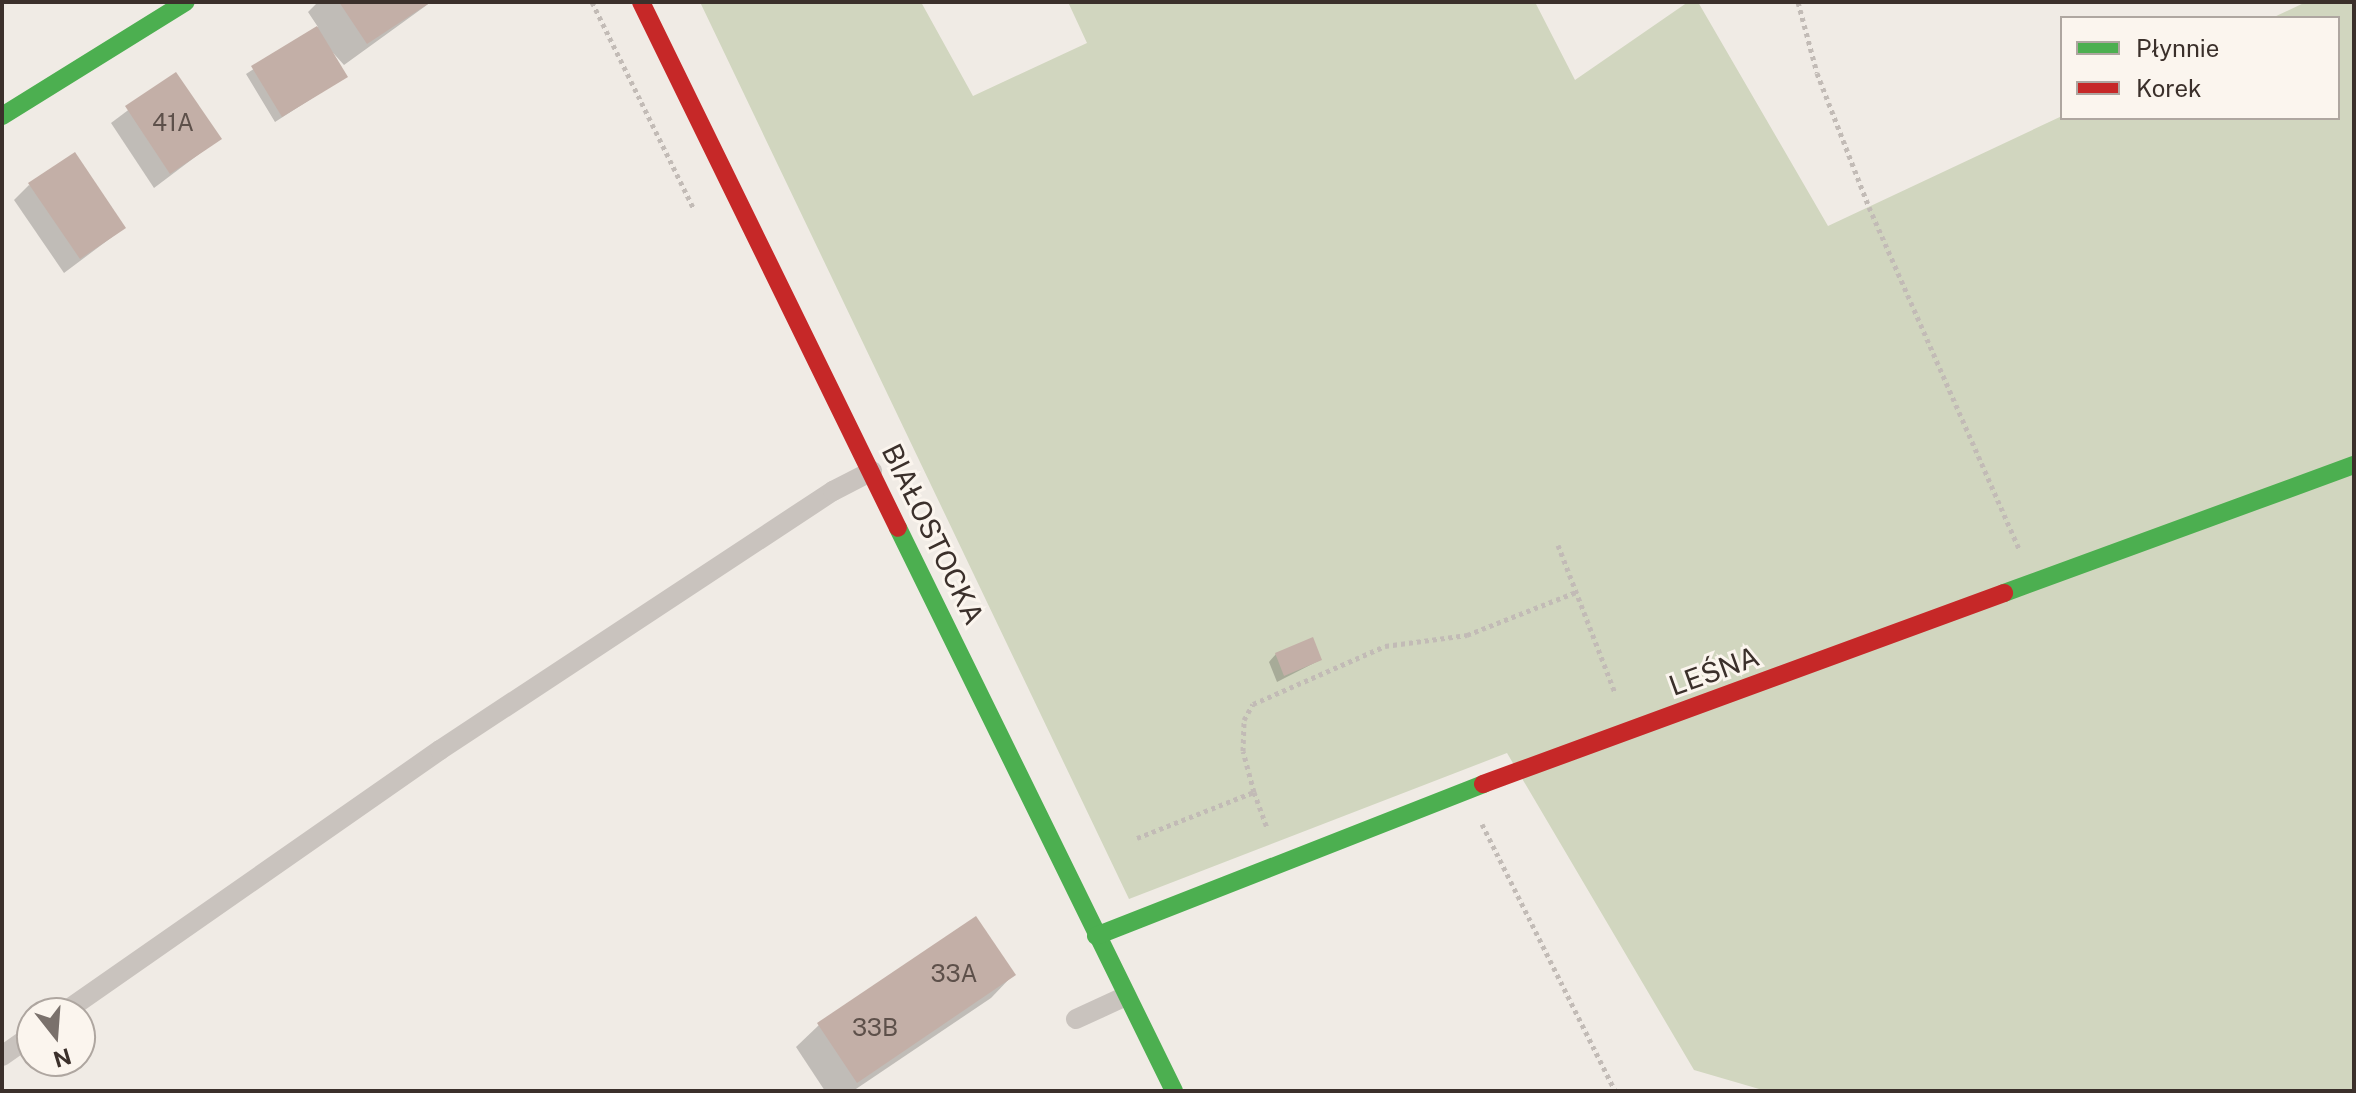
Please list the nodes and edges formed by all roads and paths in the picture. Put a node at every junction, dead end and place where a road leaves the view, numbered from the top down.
1 (186, 2) edge
2 (641, 2) edge
3 (1798, 2) edge
4 (2, 116) edge
5 (2354, 465) edge
6 (872, 471) junction
7 (1558, 545) dead end
8 (2036, 585) junction
9 (1576, 592) junction
10 (1629, 731) junction
11 (1466, 790) junction
12 (1137, 838) dead end
13 (1096, 936) junction
14 (1126, 996) junction
15 (86, 997) edge
16 (1076, 1019) dead end
17 (1174, 1091) edge
18 (1615, 1091) edge

1 - 4 street
2 - 6 street, BIAŁOSTOCKA
3 - 8 path
5 - 8 street, LEŚNA
6 - 13 street, BIAŁOSTOCKA
6 - 15 lane
7 - 9 path
8 - 10 street, LEŚNA
9 - 10 path
9 - 12 path
10 - 11 street, LEŚNA
11 - 13 street, LEŚNA
11 - 18 path
13 - 14 street, BIAŁOSTOCKA
14 - 16 lane
14 - 17 street, BIAŁOSTOCKA

